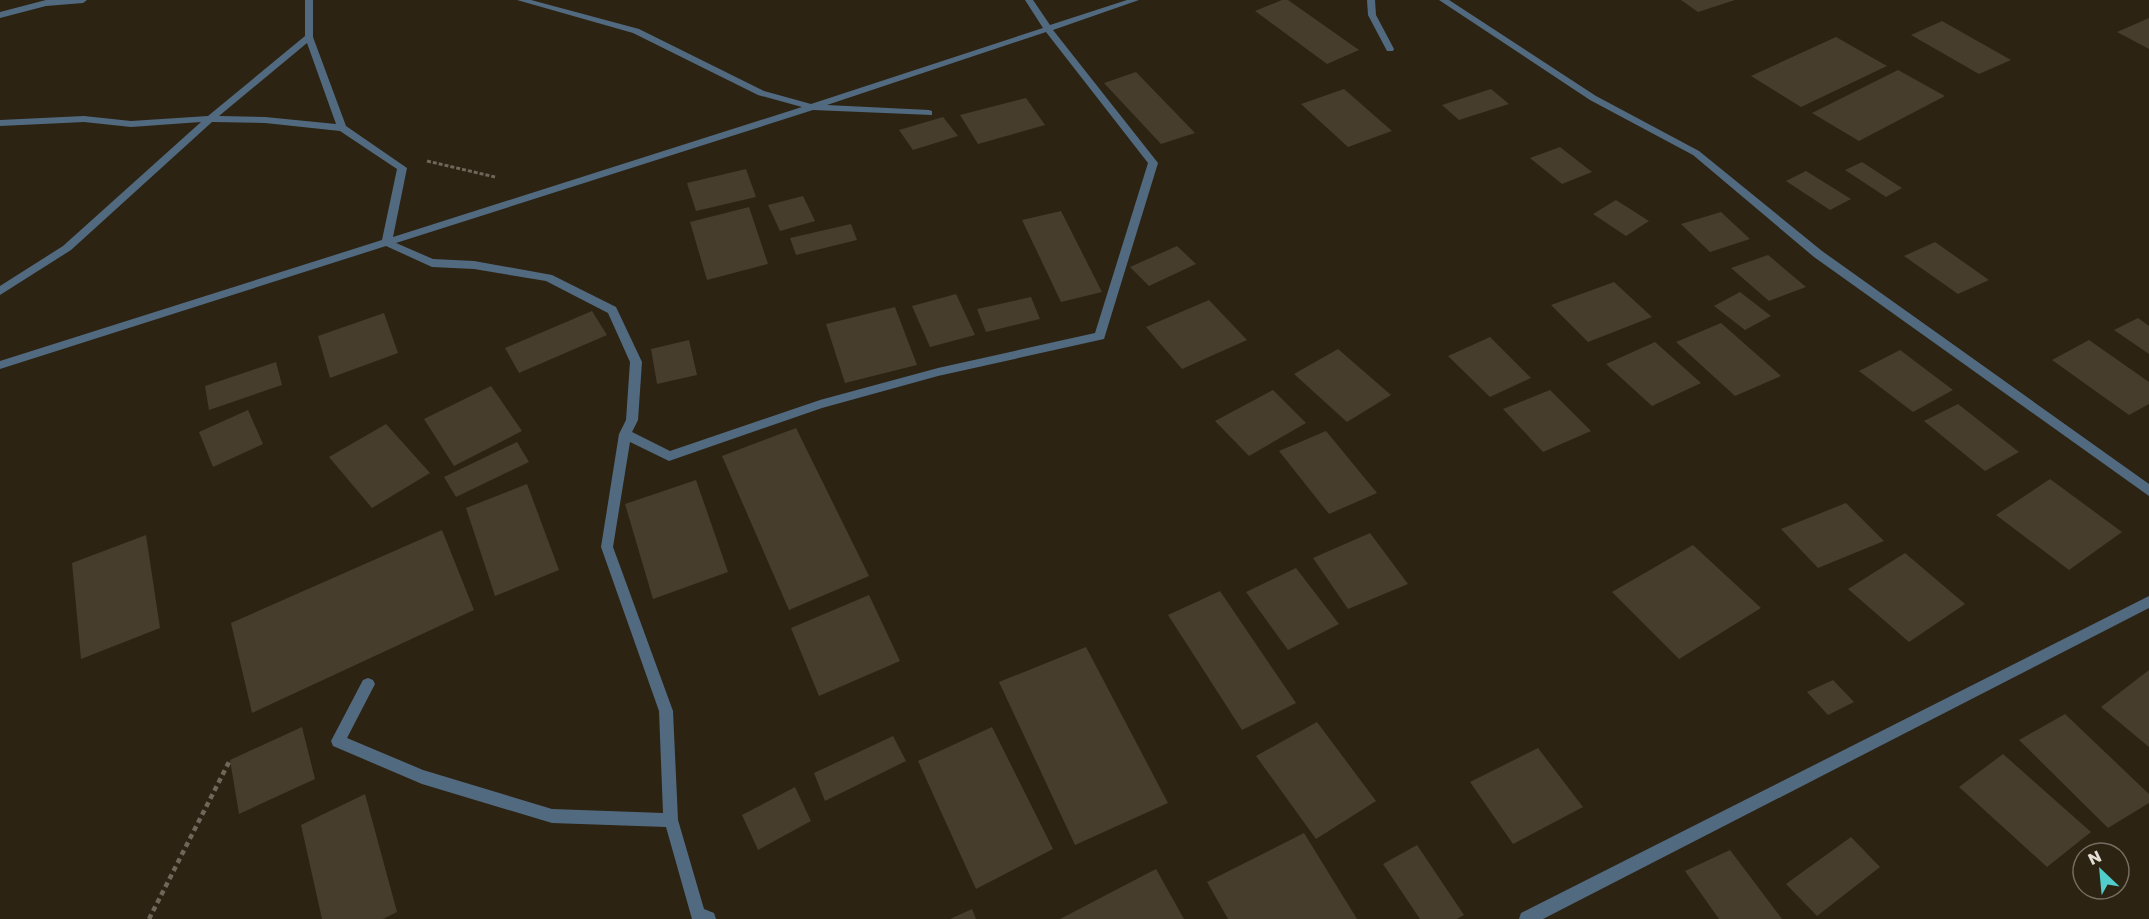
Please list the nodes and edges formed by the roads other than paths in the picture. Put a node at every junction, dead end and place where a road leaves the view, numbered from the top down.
1 (83, 0) edge
2 (309, 0) edge
3 (521, 0) edge
4 (1029, 0) edge
5 (1135, 0) edge
6 (1371, 0) edge
7 (1443, 0) edge
8 (0, 15) edge
9 (1048, 29) junction
10 (309, 37) junction
11 (1390, 49) dead end
12 (811, 107) junction
13 (929, 113) dead end
14 (210, 119) junction
15 (0, 123) edge
16 (342, 128) junction
17 (387, 243) junction
18 (0, 291) edge
19 (0, 365) edge
20 (625, 434) junction
21 (2149, 491) edge
22 (2149, 602) edge
23 (368, 684) dead end
24 (671, 820) junction
25 (708, 919) edge
26 (1527, 919) edge

1 - 8 street
2 - 10 street
3 - 12 street
4 - 9 street
5 - 9 street
6 - 11 street
7 - 21 street
9 - 12 street
9 - 20 street
10 - 14 street
10 - 16 street
12 - 13 street
12 - 17 street
14 - 15 street
14 - 16 street
14 - 18 street
16 - 17 street
17 - 19 street
17 - 20 street
20 - 24 street
22 - 26 street
23 - 24 street
24 - 25 street

